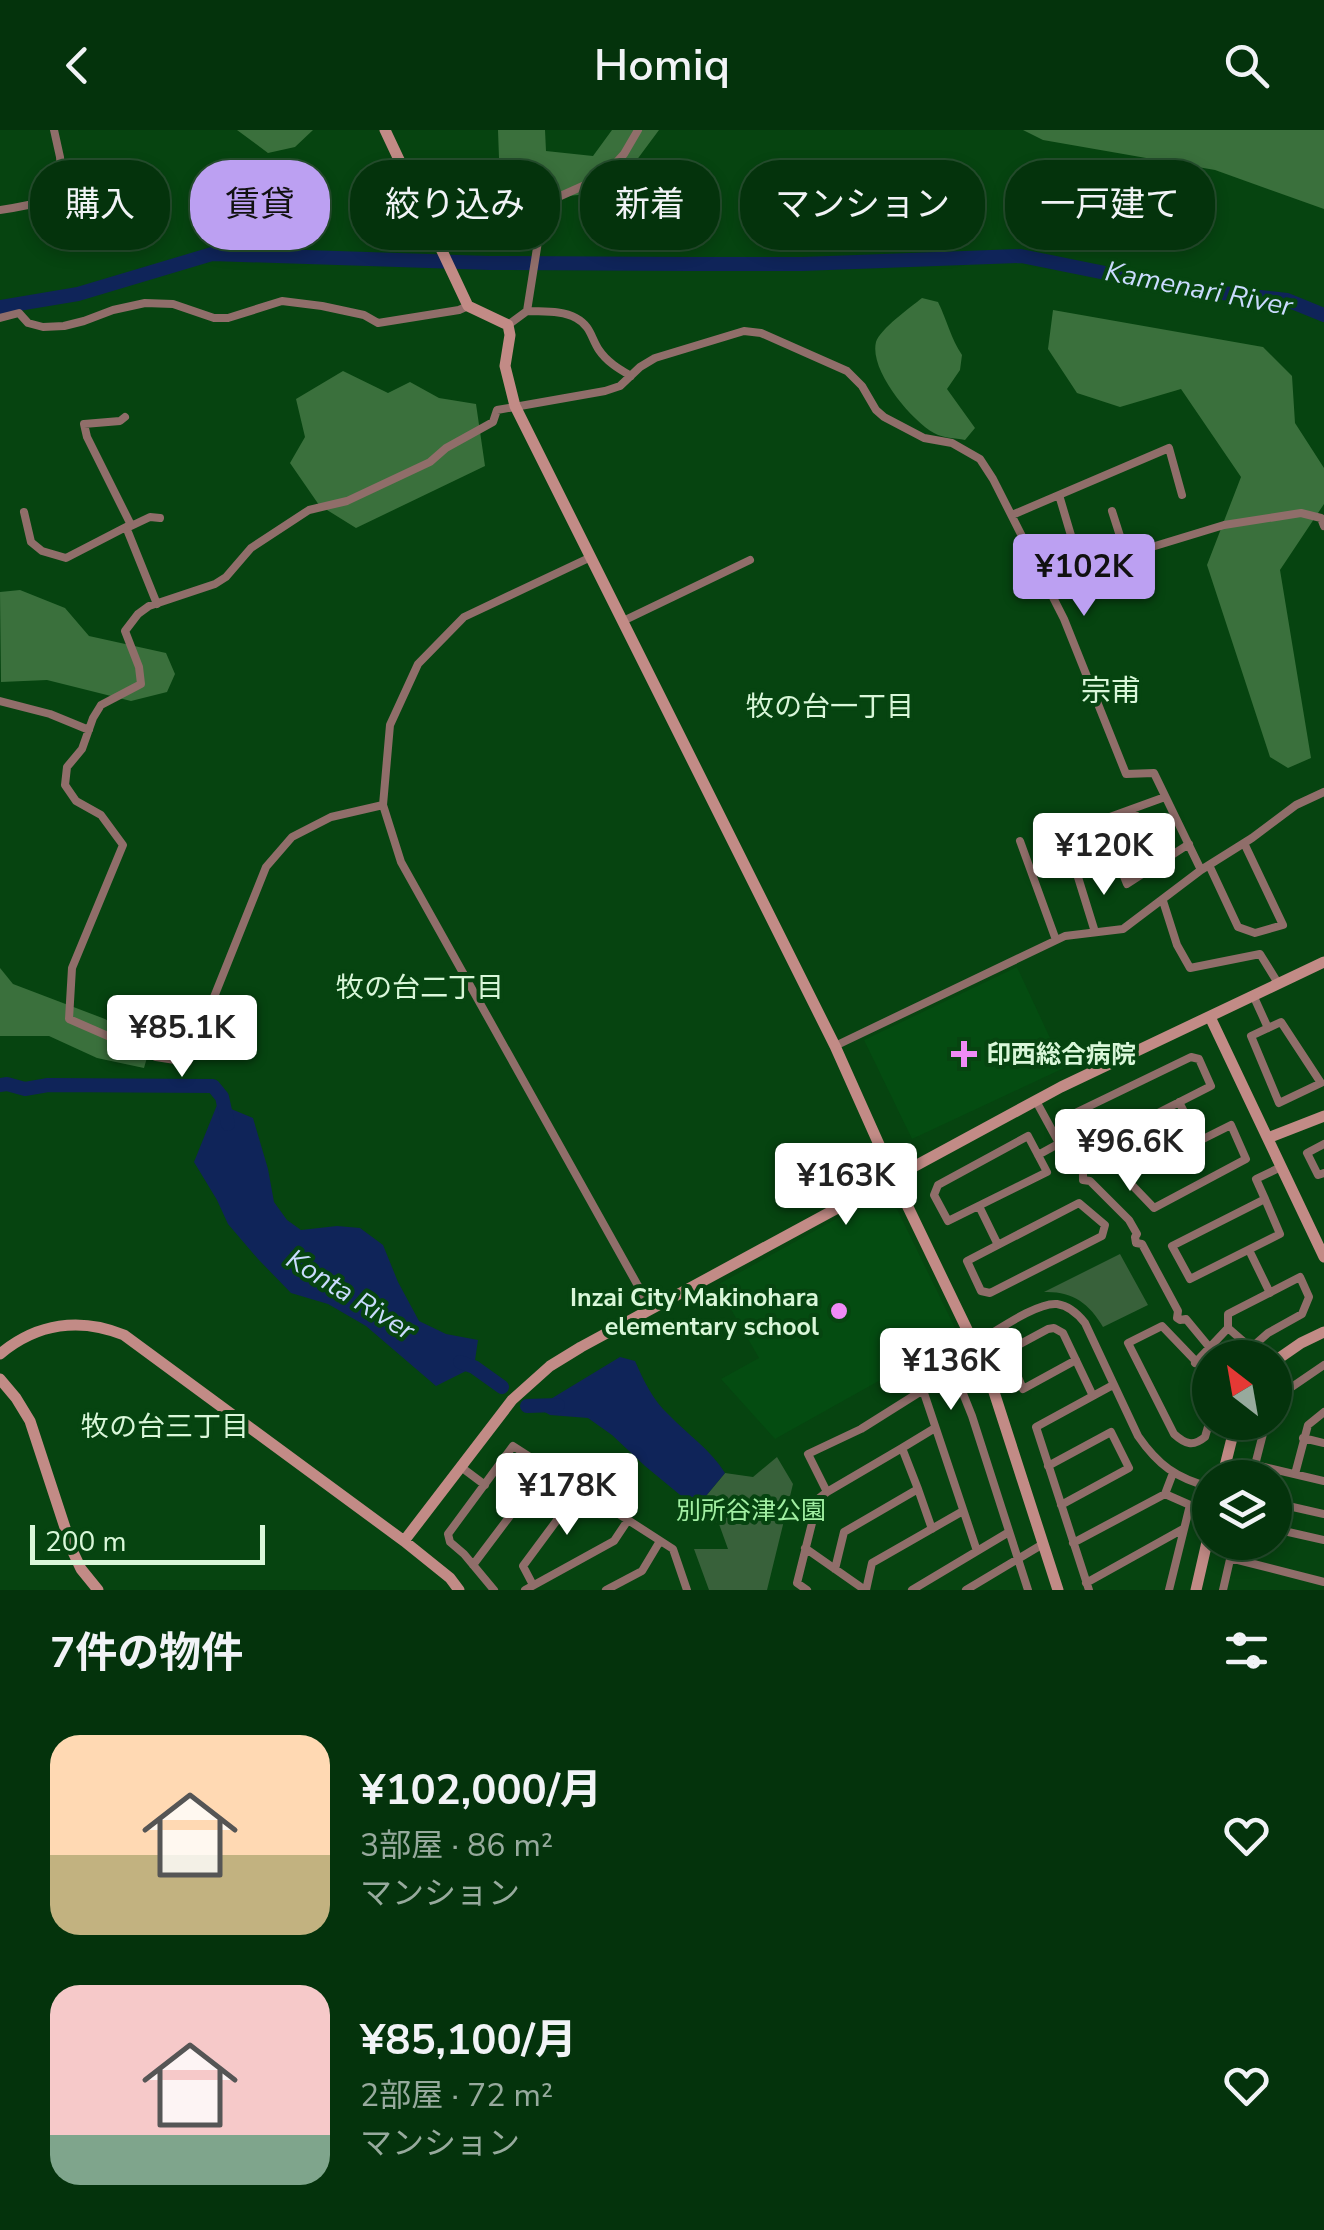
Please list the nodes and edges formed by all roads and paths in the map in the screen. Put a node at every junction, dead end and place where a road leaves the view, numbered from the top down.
1 (54, 130) edge
2 (385, 130) edge
3 (638, 130) edge
4 (60, 160) edge
5 (30, 205) edge
6 (0, 210) edge
7 (468, 306) junction
8 (527, 312) junction
9 (0, 318) edge
10 (508, 325) junction
11 (631, 376) junction
12 (515, 406) junction
13 (126, 417) dead end
14 (1059, 495) junction
15 (1182, 495) dead end
16 (1112, 510) dead end
17 (24, 512) dead end
18 (1012, 515) junction
19 (160, 518) dead end
20 (129, 526) junction
21 (1324, 526) edge
22 (1132, 554) junction
23 (590, 556) junction
24 (1078, 559) junction
25 (750, 560) dead end
26 (1040, 569) junction
27 (157, 604) junction
28 (623, 621) junction
29 (0, 701) edge
30 (89, 730) junction
31 (1324, 792) edge
32 (1165, 797) junction
33 (383, 805) junction
34 (1133, 808) junction
35 (1102, 820) junction
36 (1062, 834) dead end
37 (1020, 841) dead end
38 (1244, 843) junction
39 (1188, 844) junction
40 (1155, 866) junction
41 (1205, 868) junction
42 (1077, 874) dead end
43 (1162, 901) junction
44 (1095, 932) junction
45 (1056, 940) junction
46 (1324, 962) edge
47 (1278, 983) junction
48 (1253, 995) junction
49 (1210, 1017) junction
50 (1268, 1028) junction
51 (835, 1046) junction
52 (1323, 1085) edge
53 (1036, 1101) junction
54 (1179, 1102) junction
55 (1324, 1116) edge
56 (1080, 1132) junction
57 (1268, 1138) junction
58 (1199, 1141) junction
59 (1059, 1144) junction
60 (1324, 1144) edge
61 (1038, 1155) junction
62 (1282, 1166) junction
63 (1324, 1173) edge
64 (894, 1178) junction
65 (1264, 1199) junction
66 (978, 1206) junction
67 (998, 1245) junction
68 (1249, 1250) junction
69 (1324, 1256) edge
70 (1270, 1293) junction
71 (651, 1309) junction
72 (1228, 1328) junction
73 (1324, 1332) edge
74 (1203, 1340) edge
75 (1217, 1340) edge
76 (974, 1344) junction
77 (1292, 1349) edge
78 (0, 1354) edge
79 (1076, 1360) junction
80 (1192, 1360) edge
81 (1324, 1364) edge
82 (0, 1379) edge
83 (1113, 1385) junction
84 (1292, 1387) edge
85 (923, 1390) junction
86 (1093, 1396) junction
87 (1324, 1412) edge
88 (936, 1428) junction
89 (1304, 1438) junction
90 (1201, 1440) edge
91 (1261, 1440) edge
92 (1324, 1443) edge
93 (902, 1448) junction
94 (1048, 1466) junction
95 (461, 1467) junction
96 (546, 1468) junction
97 (1173, 1473) junction
98 (1295, 1474) junction
99 (1192, 1480) edge
100 (1324, 1481) edge
101 (485, 1485) junction
102 (918, 1489) junction
103 (580, 1490) junction
104 (827, 1492) junction
105 (1165, 1494) junction
106 (1061, 1505) junction
107 (1292, 1506) edge
108 (963, 1511) junction
109 (1324, 1514) edge
110 (628, 1520) junction
111 (1184, 1528) junction
112 (932, 1529) junction
113 (1010, 1532) junction
114 (1292, 1532) edge
115 (1324, 1540) edge
116 (404, 1541) junction
117 (660, 1542) junction
118 (1073, 1543) junction
119 (1044, 1544) junction
120 (806, 1548) junction
121 (977, 1551) junction
122 (1018, 1559) junction
123 (1203, 1560) edge
124 (1230, 1560) edge
125 (1238, 1560) edge
126 (473, 1565) junction
127 (835, 1568) junction
128 (1324, 1582) edge
129 (1087, 1587) edge
130 (529, 1588) edge
131 (1025, 1589) edge
132 (98, 1590) edge
133 (458, 1590) edge
134 (494, 1590) edge
135 (606, 1590) edge
136 (688, 1590) edge
137 (808, 1590) edge
138 (866, 1590) edge
139 (912, 1590) edge
140 (966, 1590) edge
141 (1058, 1590) edge
142 (1169, 1590) edge
143 (1196, 1590) edge
144 (1223, 1590) edge

1 - 4 street
2 - 7 street
3 - 8 street
5 - 6 street
7 - 9 street
7 - 10 street
8 - 10 street
8 - 11 street
10 - 12 street
11 - 12 street
11 - 18 street
12 - 23 street
12 - 27 street
13 - 20 street
14 - 15 street
14 - 18 street
14 - 24 street
16 - 22 street
17 - 20 street
18 - 26 street
19 - 20 street
20 - 27 street
21 - 22 street
22 - 24 street
23 - 28 street
23 - 33 street
24 - 26 street
25 - 28 street
26 - 32 street
27 - 30 street
28 - 51 street
29 - 30 street
30 - 33 street
31 - 38 street
32 - 34 street
32 - 39 street
33 - 71 street
34 - 35 street
34 - 40 street
35 - 36 street
35 - 40 street
37 - 45 street
38 - 41 street
38 - 41 street
39 - 40 street
39 - 41 street
41 - 43 street
42 - 44 street
43 - 44 street
43 - 47 street
44 - 45 street
45 - 51 street
46 - 47 street
47 - 48 street
48 - 49 street
48 - 50 street
49 - 53 street
49 - 57 street
50 - 52 street
50 - 52 street
51 - 64 street
53 - 59 street
53 - 64 street
54 - 56 street
54 - 56 street
54 - 58 street
55 - 57 street
56 - 59 street
57 - 62 street
58 - 58 street
59 - 61 street
59 - 74 street
60 - 63 street
61 - 66 street
61 - 66 street
62 - 65 street
62 - 69 street
64 - 71 street
64 - 76 street
65 - 68 street
65 - 68 street
66 - 67 street
67 - 67 street
68 - 70 street
70 - 72 street
70 - 72 street
71 - 95 street
72 - 75 street
73 - 77 street
76 - 83 street
76 - 119 street
78 - 116 street
79 - 79 street
79 - 86 street
80 - 90 street
81 - 84 street
82 - 132 street
83 - 86 street
83 - 97 street
85 - 88 street
85 - 104 street
85 - 113 street
86 - 94 street
87 - 89 street
88 - 93 street
88 - 108 street
89 - 92 street
89 - 98 street
91 - 98 street
93 - 102 street
93 - 104 street
94 - 106 street
94 - 106 street
95 - 101 street
95 - 116 street
96 - 101 street
96 - 103 street
96 - 126 street
97 - 99 street
97 - 105 street
98 - 100 street
101 - 126 street
102 - 112 street
102 - 127 street
103 - 110 street
103 - 130 street
104 - 120 street
105 - 111 street
105 - 118 street
106 - 118 street
107 - 109 street
108 - 112 street
108 - 121 street
110 - 117 street
110 - 130 street
111 - 129 street
111 - 142 street
112 - 138 street
113 - 121 street
113 - 122 street
114 - 115 street
116 - 133 street
117 - 135 street
117 - 136 street
118 - 129 street
119 - 122 street
119 - 141 street
120 - 127 street
120 - 137 street
121 - 139 street
122 - 131 street
122 - 140 street
123 - 143 street
124 - 144 street
125 - 128 street
126 - 134 street
127 - 138 street

